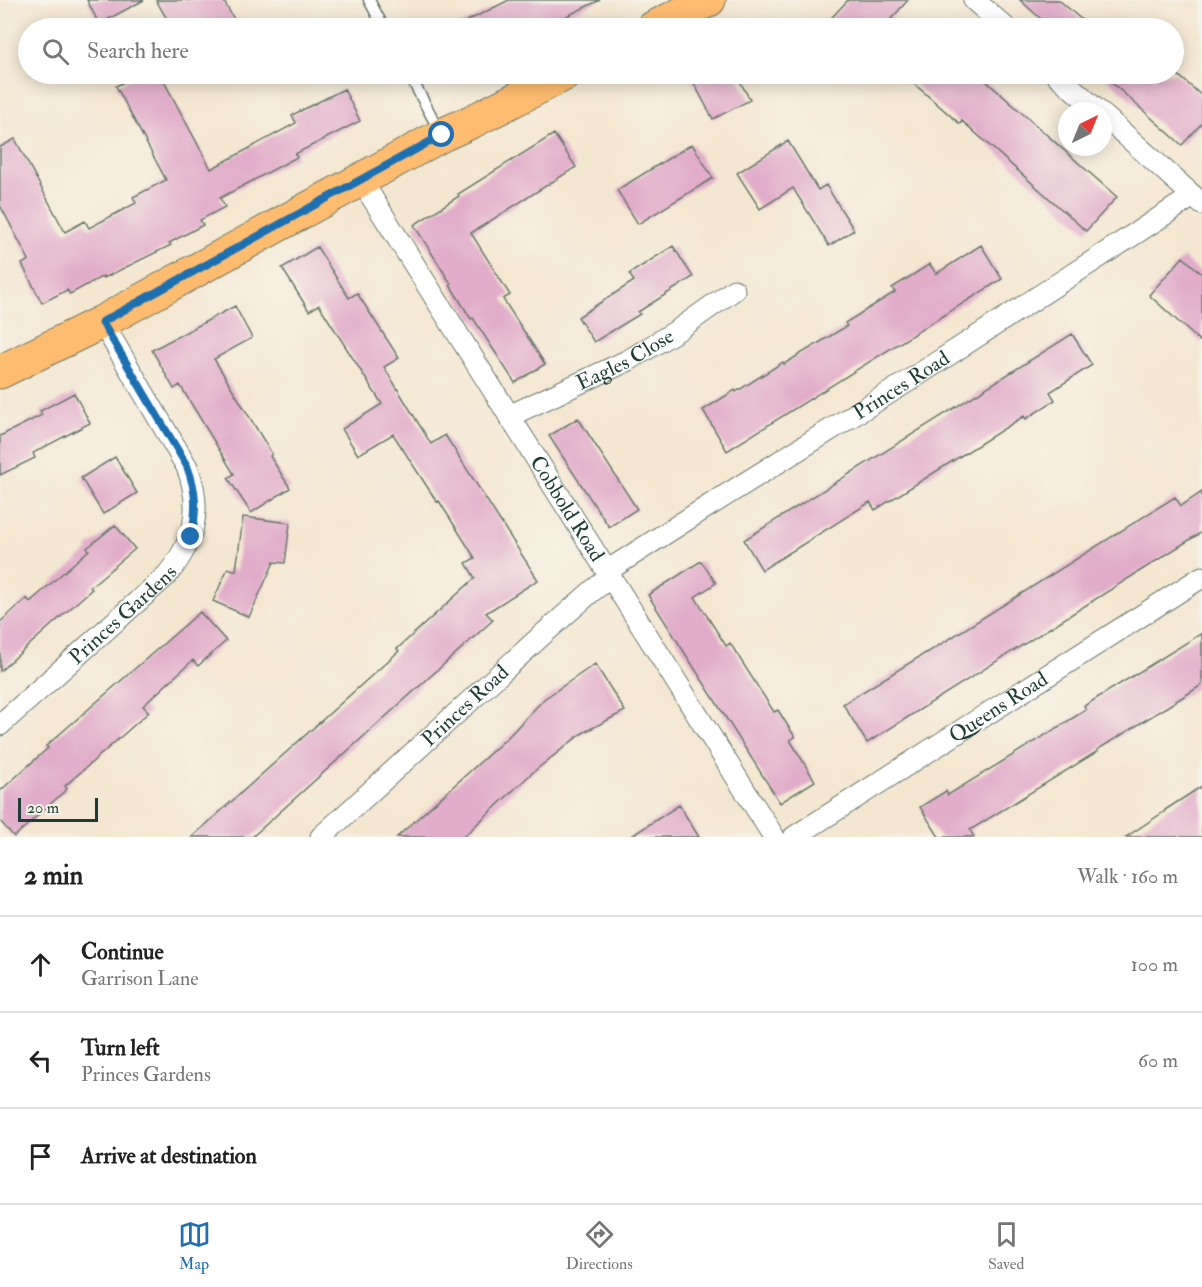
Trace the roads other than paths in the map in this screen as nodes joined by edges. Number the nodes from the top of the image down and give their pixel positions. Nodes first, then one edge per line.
1 (369, 0) edge
2 (709, 0) edge
3 (974, 0) edge
4 (379, 18) edge
5 (673, 18) edge
6 (995, 18) edge
7 (414, 84) edge
8 (545, 84) edge
9 (1067, 84) edge
10 (1088, 102) edge
11 (1112, 123) edge
12 (442, 135) junction
13 (361, 180) junction
14 (1198, 200) edge
15 (734, 290) dead end
16 (102, 322) junction
17 (0, 372) edge
18 (509, 416) junction
19 (609, 574) junction
20 (1202, 577) edge
21 (0, 725) edge
22 (321, 837) edge
23 (774, 837) edge
24 (794, 837) edge

1 - 4 lane
2 - 5 main road
3 - 6 street
7 - 12 lane
8 - 12 main road
9 - 10 street
11 - 14 street
12 - 13 main road
13 - 16 main road
13 - 18 street, Cobbold Road
14 - 19 street, Princes Road
15 - 18 street, Eagles Close
16 - 17 main road
16 - 21 street, Princes Gardens
18 - 19 street, Cobbold Road
19 - 22 street, Princes Road
19 - 23 street, Cobbold Road
20 - 24 street, Queens Road

